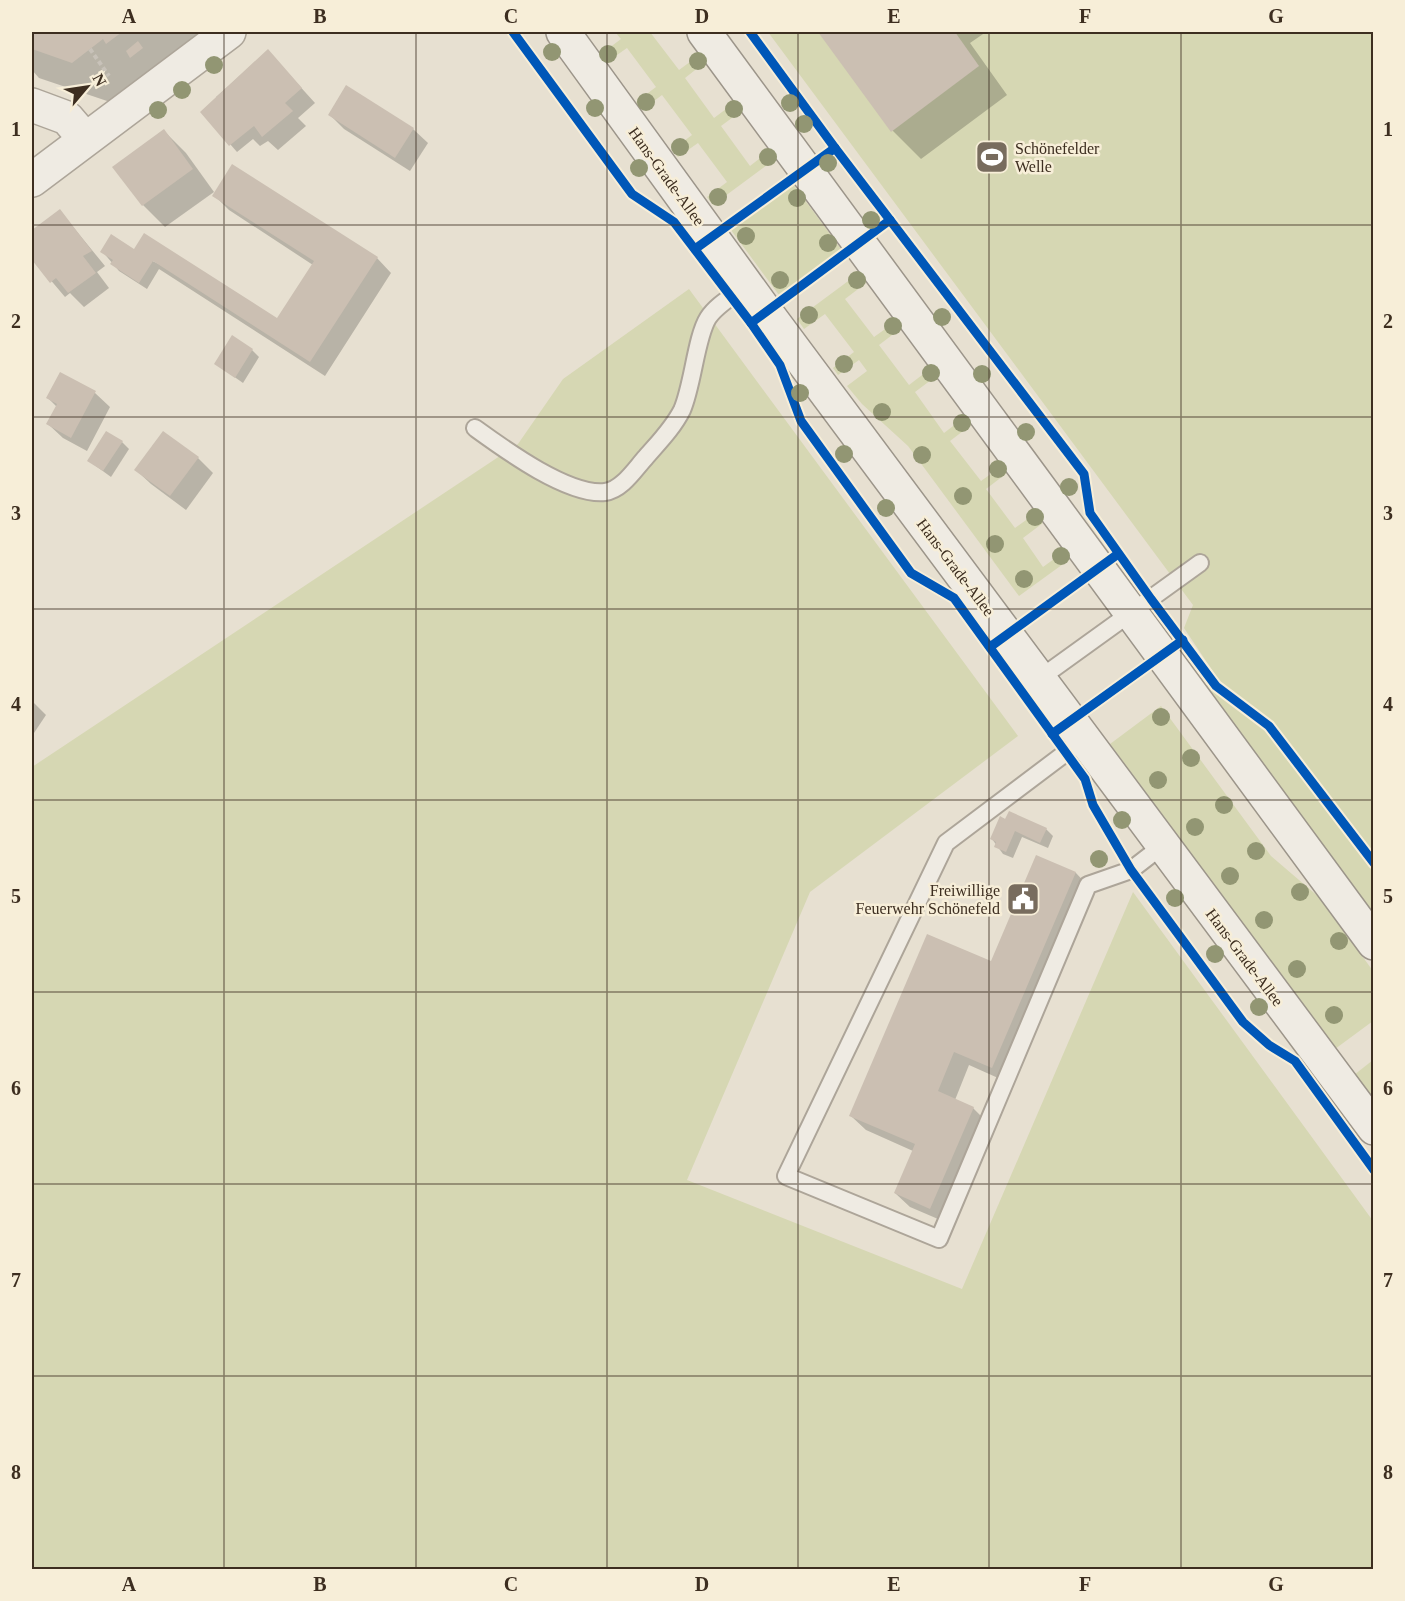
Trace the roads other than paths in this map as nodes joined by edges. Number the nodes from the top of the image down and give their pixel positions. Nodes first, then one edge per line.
1 (229, 32) edge
2 (562, 32) edge
3 (704, 32) edge
4 (32, 105) edge
5 (85, 139) junction
6 (32, 180) edge
7 (747, 285) junction
8 (475, 428) dead end
9 (1200, 563) dead end
10 (1130, 613) junction
11 (1040, 679) junction
12 (1084, 739) junction
13 (1162, 846) junction
14 (1374, 943) edge
15 (1374, 1128) edge

1 - 5 street
2 - 7 street, Hans-Grade-Allee
3 - 10 street
4 - 5 street
5 - 6 street
7 - 8 lane
7 - 11 street, Hans-Grade-Allee
9 - 10 lane
10 - 11 lane
10 - 14 street
11 - 12 street, Hans-Grade-Allee
12 - 13 street, Hans-Grade-Allee
12 - 13 lane
13 - 15 street, Hans-Grade-Allee

